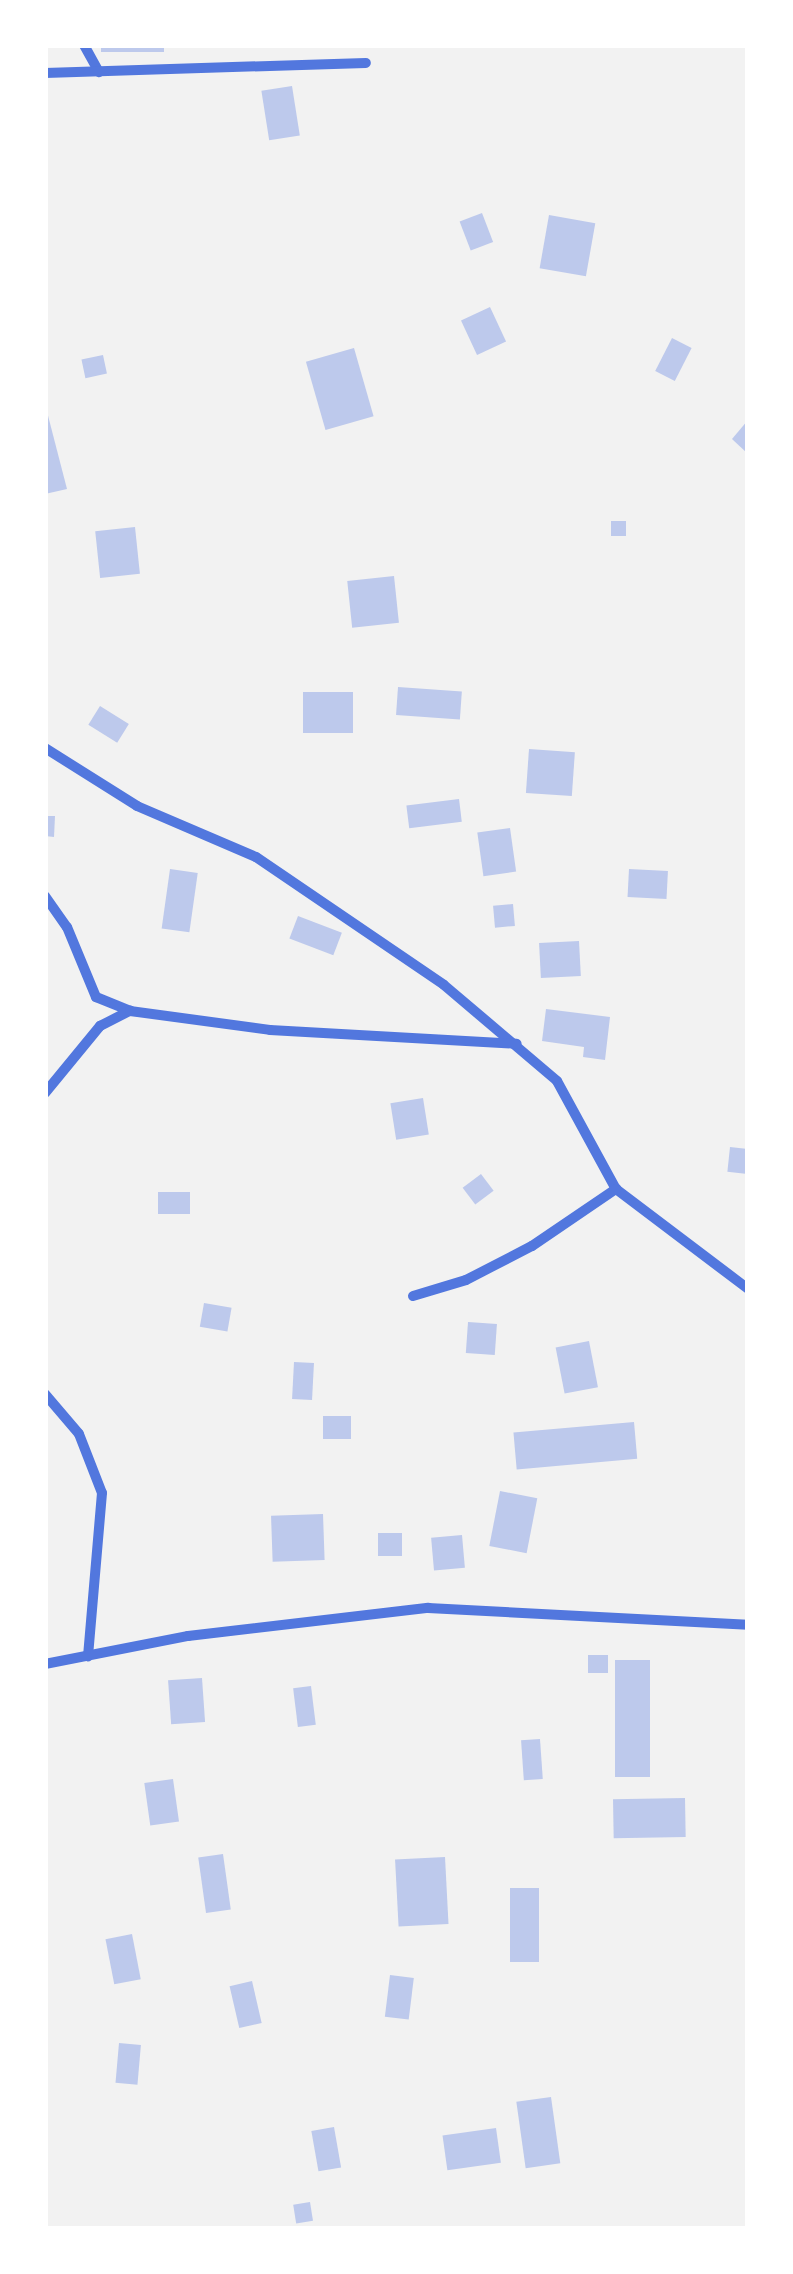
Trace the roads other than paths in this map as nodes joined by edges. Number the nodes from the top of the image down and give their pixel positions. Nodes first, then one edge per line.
1 (84, 45) edge
2 (366, 63) dead end
3 (99, 72) junction
4 (45, 73) edge
5 (45, 748) edge
6 (45, 896) edge
7 (130, 1011) junction
8 (518, 1044) junction
9 (45, 1093) edge
10 (616, 1189) junction
11 (748, 1289) edge
12 (413, 1296) dead end
13 (45, 1394) edge
14 (748, 1625) edge
15 (88, 1656) junction
16 (45, 1664) edge

1 - 3 street
2 - 3 street
3 - 4 street
5 - 8 street
6 - 7 street
7 - 8 street
7 - 9 street
8 - 10 street
10 - 11 street
10 - 12 street
13 - 15 street
14 - 15 street
15 - 16 street

